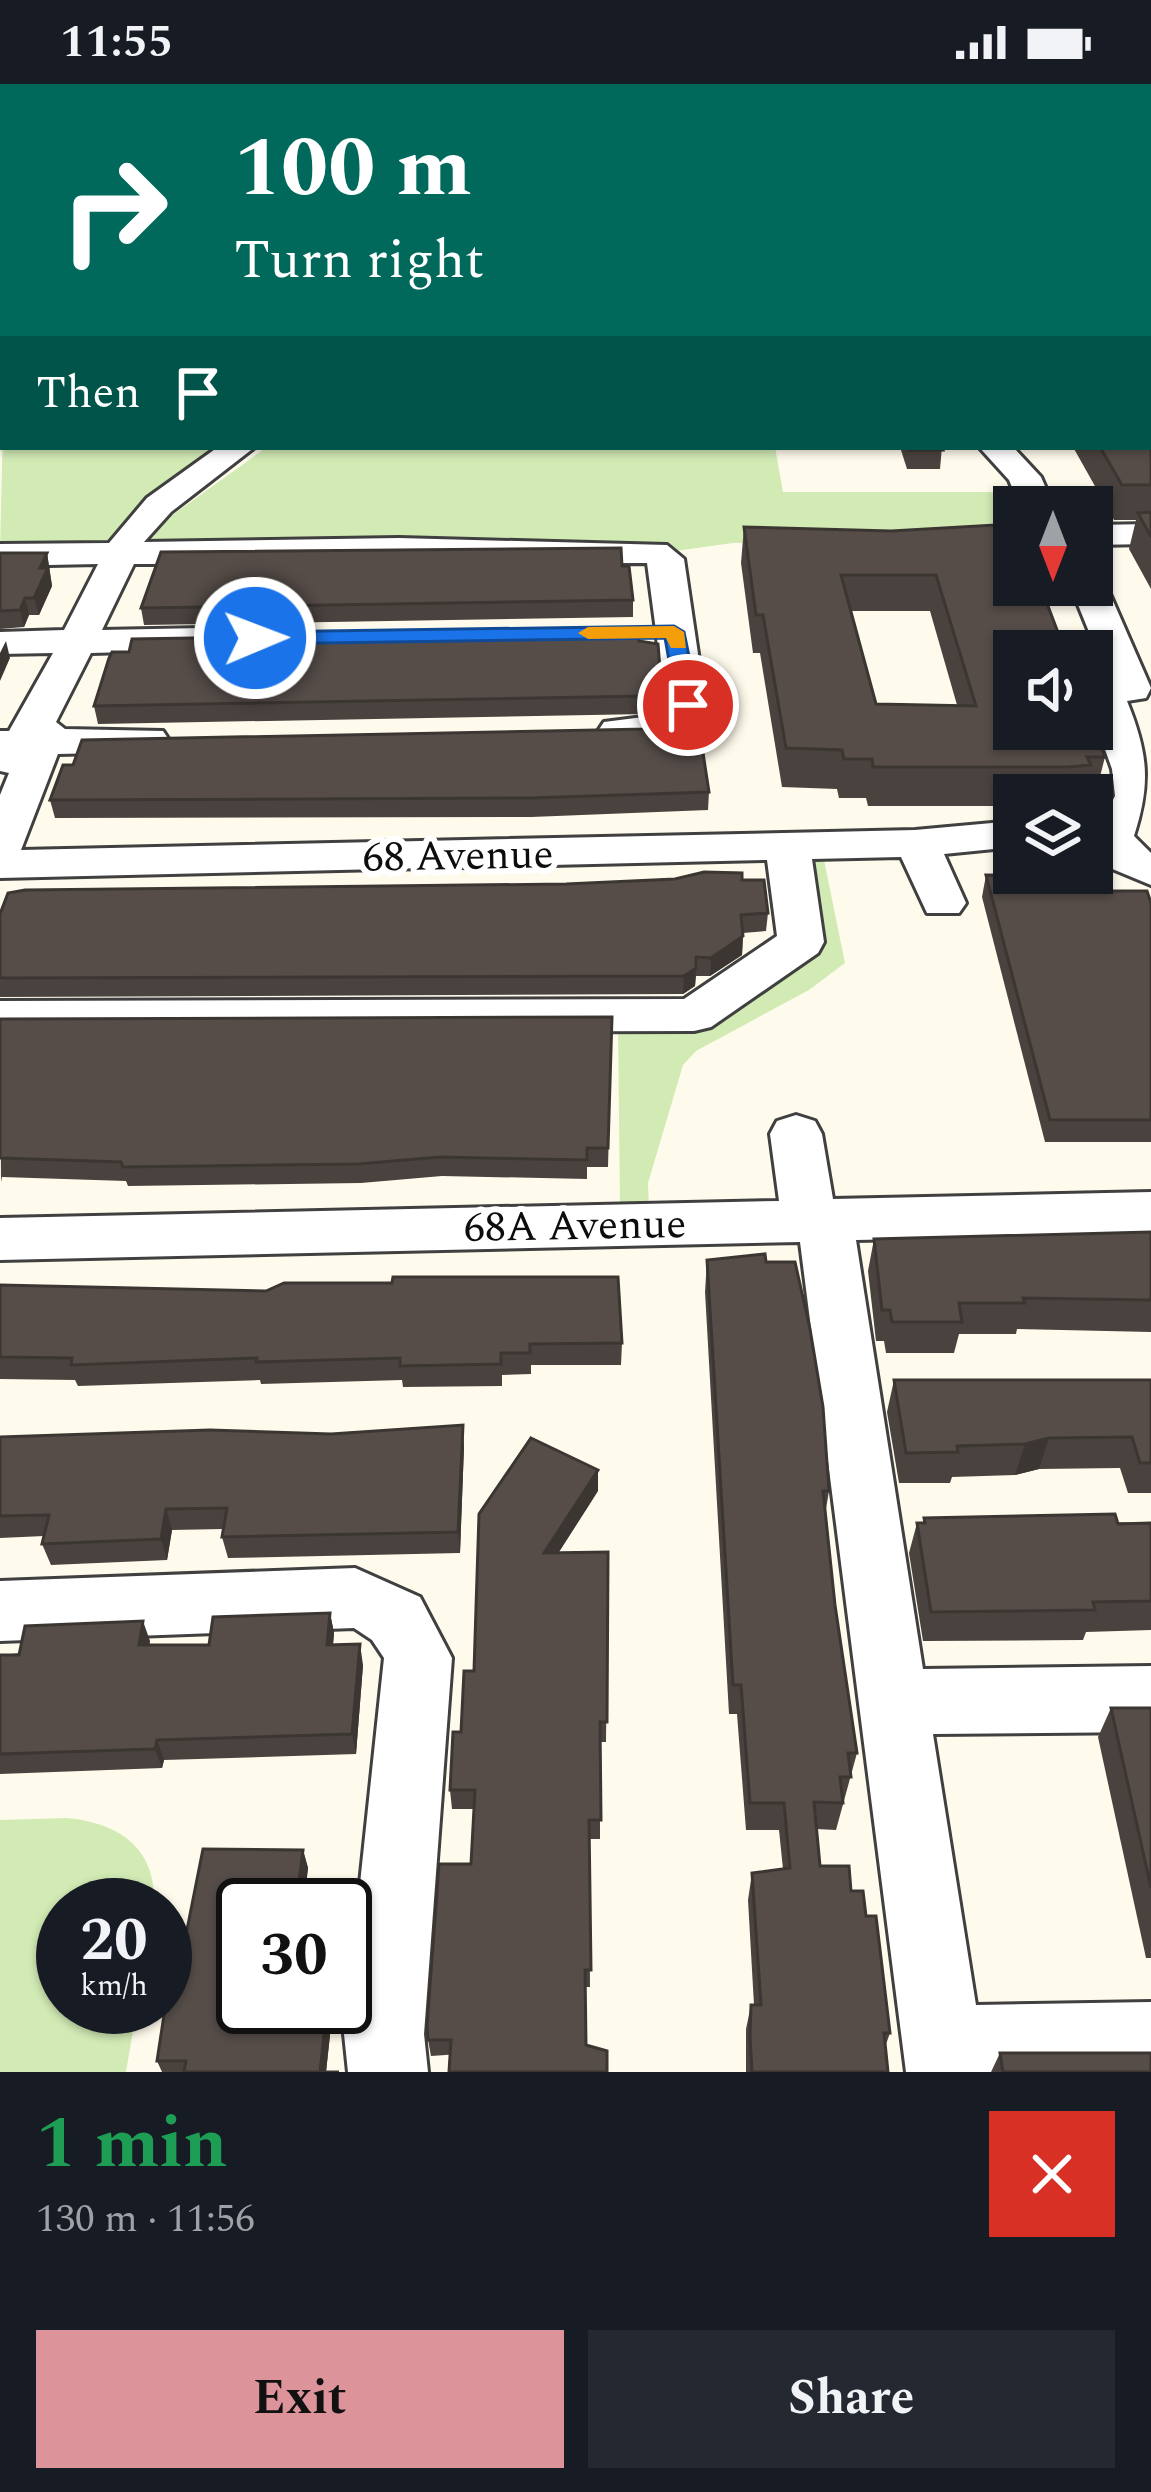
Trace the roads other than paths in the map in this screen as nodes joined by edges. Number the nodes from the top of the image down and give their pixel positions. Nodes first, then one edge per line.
1 (235, 450) edge
2 (997, 450) edge
3 (1029, 450) edge
4 (1028, 486) edge
5 (1056, 486) edge
6 (1151, 534) edge
7 (1113, 535) edge
8 (120, 553) junction
9 (0, 555) edge
10 (1097, 606) edge
11 (627, 632) edge
12 (674, 632) junction
13 (233, 639) edge
14 (76, 641) junction
15 (0, 643) edge
16 (1113, 716) edge
17 (583, 731) edge
18 (1151, 735) edge
19 (192, 739) edge
20 (22, 742) edge
21 (993, 836) edge
22 (915, 843) junction
23 (1128, 844) edge
24 (788, 847) junction
25 (0, 849) edge
26 (993, 849) edge
27 (0, 864) edge
28 (943, 903) dead end
29 (0, 1017) edge
30 (796, 1134) dead end
31 (1151, 1213) edge
32 (817, 1221) junction
33 (0, 1239) edge
34 (0, 1611) edge
35 (1151, 1699) edge
36 (890, 1702) junction
37 (1151, 2042) edge
38 (944, 2059) edge
39 (388, 2072) edge

1 - 8 street
2 - 4 street
3 - 5 street
6 - 7 street
8 - 9 street
8 - 12 street
8 - 14 street
10 - 18 street
11 - 12 street
12 - 17 street
13 - 14 street
14 - 15 street
14 - 20 street
16 - 23 street
19 - 20 street
20 - 25 street
21 - 22 street, 68 Avenue
22 - 24 street, 68 Avenue
22 - 26 street, 68 Avenue
22 - 28 street
24 - 27 street, 68 Avenue
24 - 29 street
30 - 32 street
31 - 32 street, 68A Avenue
32 - 33 street, 68A Avenue
32 - 36 street
34 - 39 street
35 - 36 street
36 - 38 street
37 - 38 street

